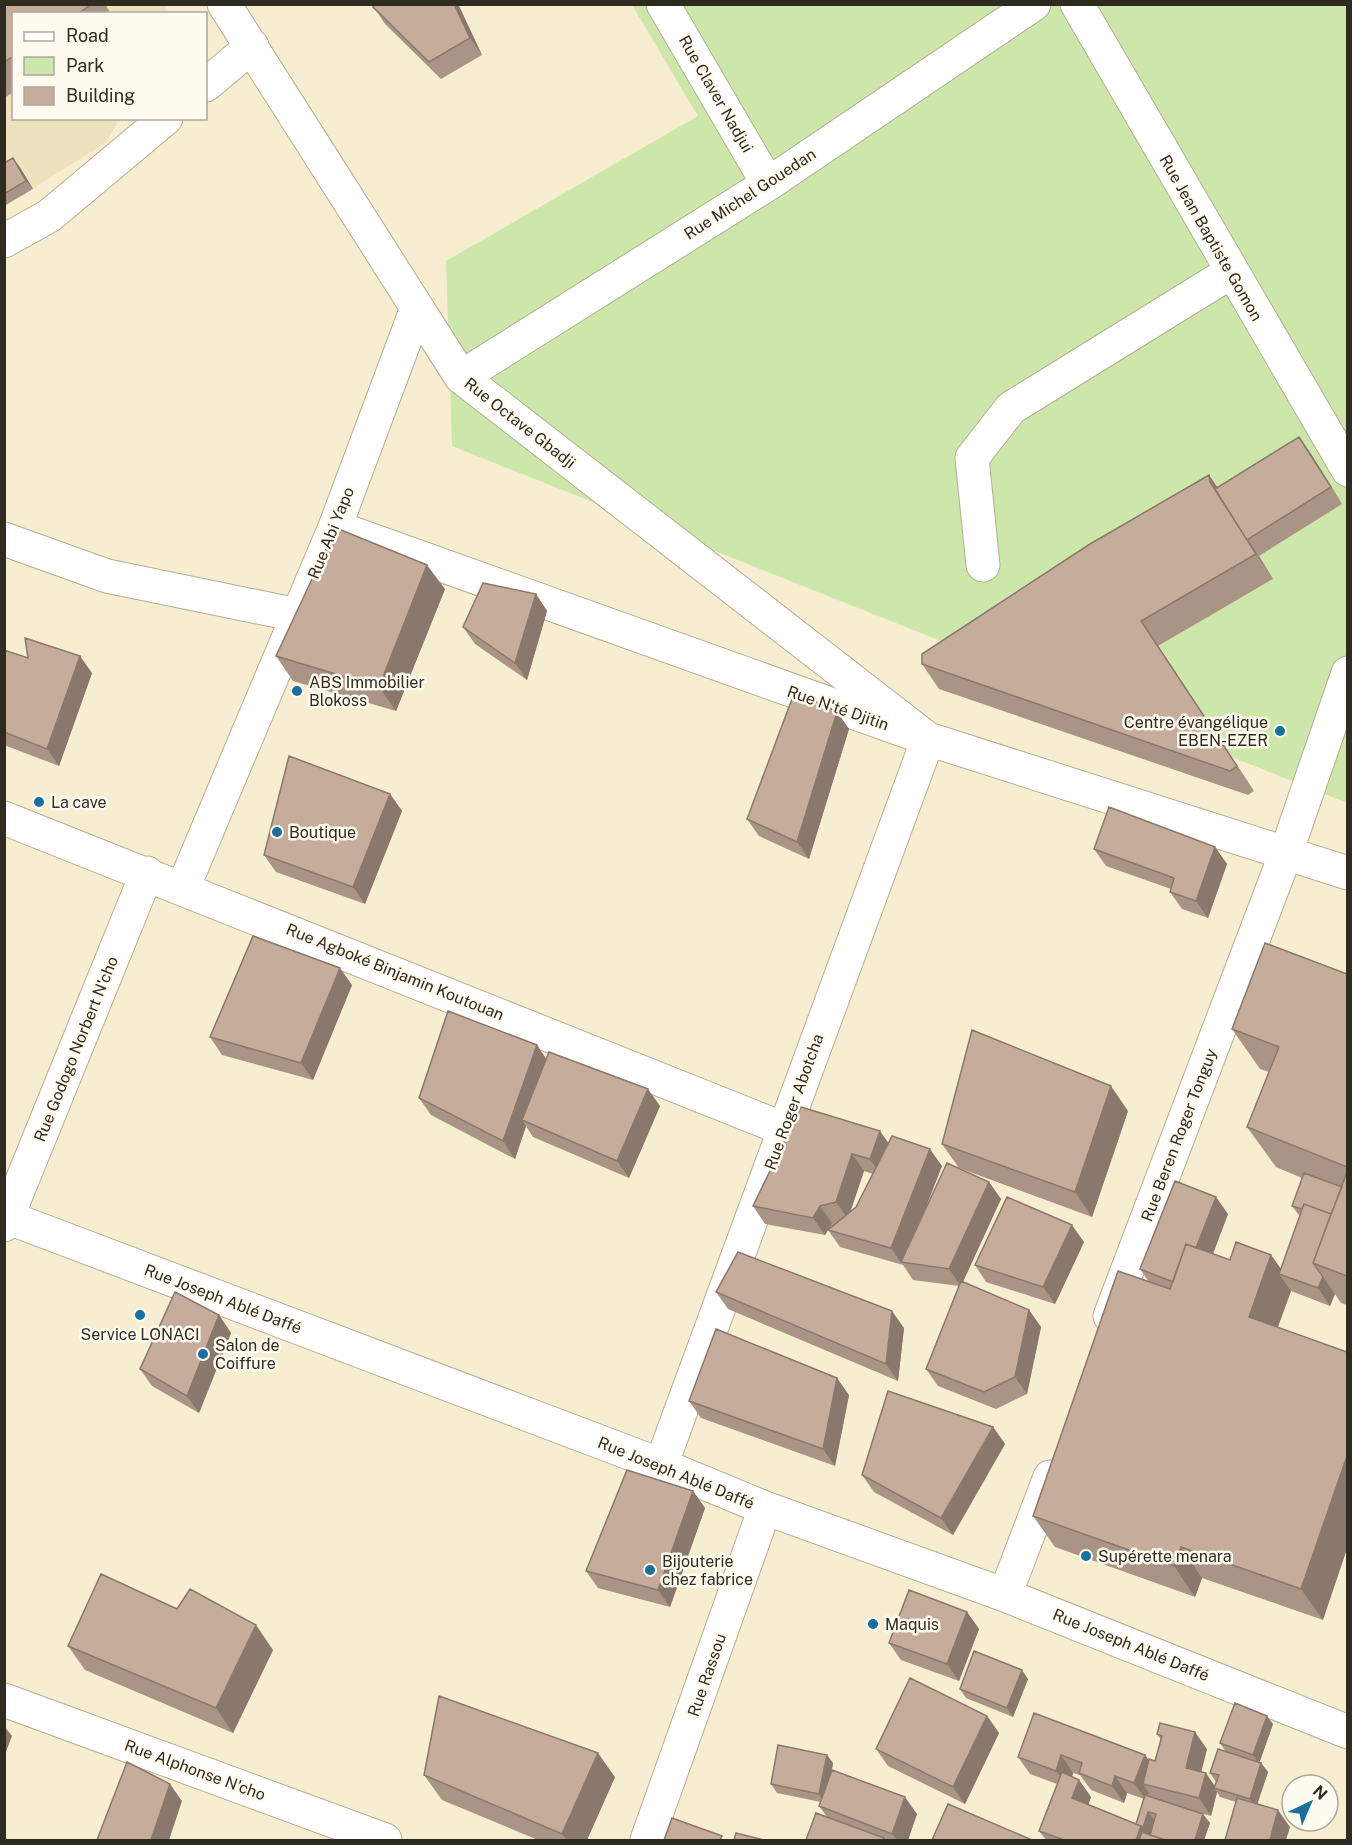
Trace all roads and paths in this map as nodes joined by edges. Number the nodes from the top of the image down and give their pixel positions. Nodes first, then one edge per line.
1 (224, 4) edge
2 (663, 4) edge
3 (1034, 4) edge
4 (1077, 4) edge
5 (252, 46) junction
6 (207, 84) edge
7 (164, 120) edge
8 (768, 184) junction
9 (4, 241) edge
10 (1230, 272) junction
11 (417, 308) junction
12 (461, 377) junction
13 (1347, 470) edge
14 (335, 526) junction
15 (4, 540) edge
16 (983, 565) dead end
17 (297, 615) junction
18 (1347, 673) edge
19 (928, 739) junction
20 (4, 818) edge
21 (1286, 853) junction
22 (147, 873) junction
23 (1347, 873) edge
24 (183, 888) junction
25 (784, 1129) junction
26 (6, 1219) edge
27 (1101, 1340) edge
28 (1059, 1451) edge
29 (661, 1465) junction
30 (765, 1508) junction
31 (1005, 1595) junction
32 (4, 1700) edge
33 (1347, 1732) edge
34 (385, 1840) edge
35 (647, 1840) edge

1 - 5 street, Rue Octave Gbadji
2 - 8 street, Rue Claver Nadjui
3 - 8 street, Rue Michel Gouedan
4 - 10 street, Rue Jean Baptiste Gomon
5 - 6 street
5 - 11 street, Rue Octave Gbadji
7 - 9 street
8 - 12 street, Rue Michel Gouedan
10 - 13 street, Rue Jean Baptiste Gomon
10 - 16 street
11 - 12 street, Rue Octave Gbadji
11 - 14 street, Rue Abi Yapo
12 - 19 street, Rue Octave Gbadji
14 - 17 street, Rue Abi Yapo
14 - 19 street, Rue N'té Djitin
15 - 17 street
17 - 24 street, Rue Abi Yapo
18 - 21 street, Rue Beren Roger Tonguy
19 - 21 street, Rue N'té Djitin
19 - 25 street, Rue Roger Abotcha
20 - 22 street, Rue Agboké Binjamin Koutouan
21 - 23 street, Rue N'té Djitin
21 - 27 street, Rue Beren Roger Tonguy
22 - 24 street, Rue Agboké Binjamin Koutouan
22 - 26 street, Rue Godogo Norbert N'cho
24 - 25 street, Rue Agboké Binjamin Koutouan
25 - 29 street, Rue Roger Abotcha
26 - 29 street, Rue Joseph Ablé Daffé
28 - 31 street
29 - 30 street, Rue Joseph Ablé Daffé
30 - 31 street, Rue Joseph Ablé Daffé
30 - 35 street, Rue Rassou
31 - 33 street, Rue Joseph Ablé Daffé
32 - 34 street, Rue Alphonse N'cho

